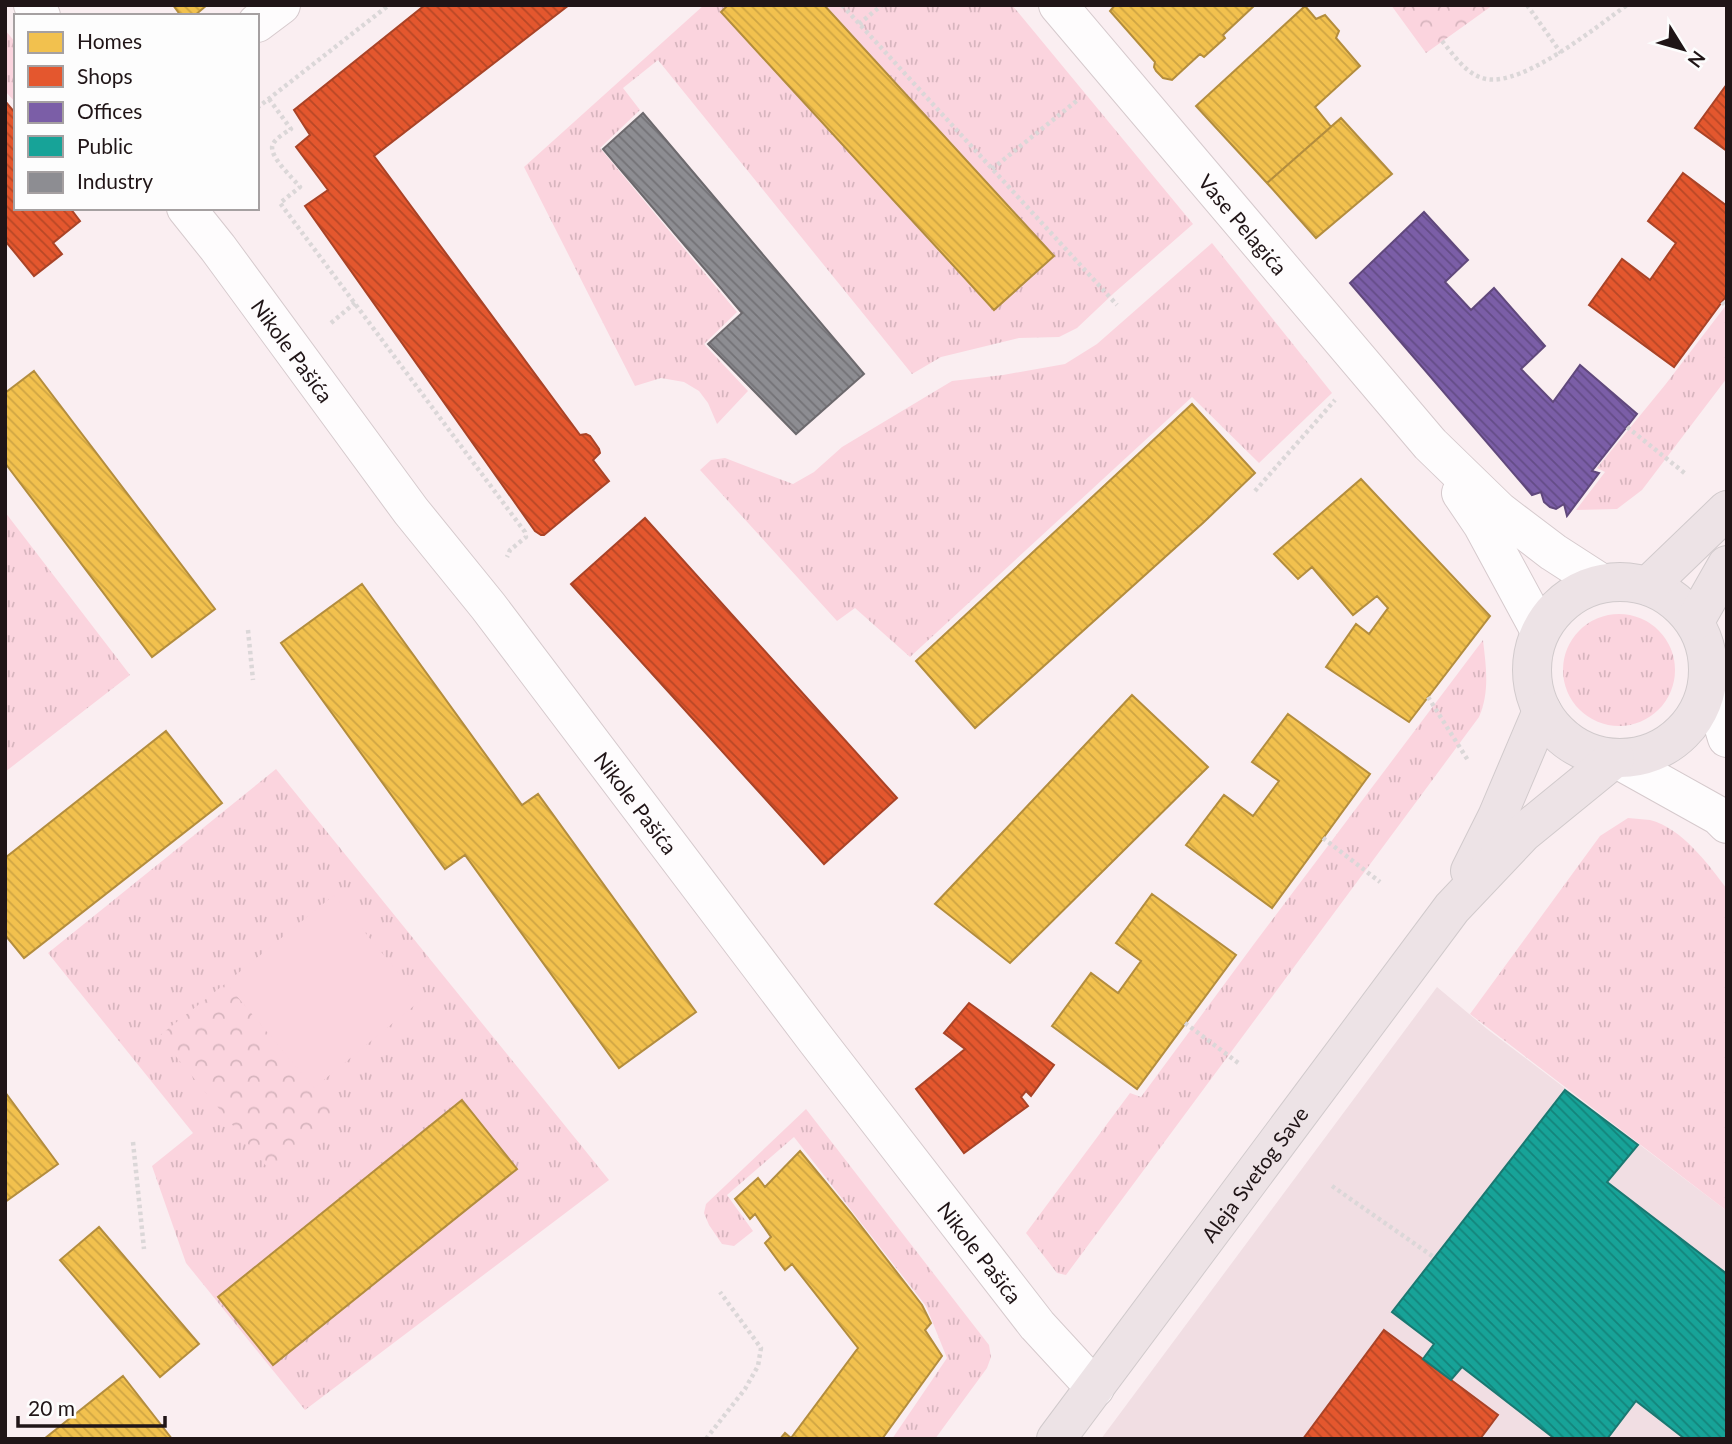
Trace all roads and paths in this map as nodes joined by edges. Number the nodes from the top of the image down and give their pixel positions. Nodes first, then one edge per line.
1 (281, 5) edge
2 (389, 5) edge
3 (842, 5) edge
4 (882, 5) edge
5 (1058, 5) edge
6 (1527, 5) edge
7 (1627, 5) edge
8 (259, 22) edge
9 (859, 24) junction
10 (1442, 41) dead end
11 (1561, 52) junction
12 (1081, 97) dead end
13 (269, 99) junction
14 (259, 106) edge
15 (992, 169) junction
16 (188, 210) edge
17 (1721, 302) dead end
18 (355, 303) junction
19 (1117, 305) dead end
20 (1727, 306) edge
21 (331, 323) dead end
22 (1343, 391) dead end
23 (1627, 427) dead end
24 (1430, 444) junction
25 (1687, 475) dead end
26 (1255, 491) dead end
27 (1727, 510) edge
28 (507, 557) dead end
29 (1727, 565) edge
30 (1601, 583) junction
31 (1648, 586) junction
32 (1695, 621) junction
33 (248, 630) dead end
34 (1540, 631) junction
35 (1709, 678) junction
36 (253, 680) dead end
37 (1428, 697) dead end
38 (1542, 711) junction
39 (1727, 738) edge
40 (1615, 758) junction
41 (1469, 762) dead end
42 (1727, 824) edge
43 (1323, 838) dead end
44 (1380, 882) dead end
45 (1452, 908) junction
46 (1185, 1023) dead end
47 (1241, 1065) dead end
48 (134, 1142) dead end
49 (1332, 1186) dead end
50 (144, 1249) dead end
51 (1435, 1258) dead end
52 (720, 1293) dead end
53 (1094, 1388) junction
54 (707, 1437) edge
55 (715, 1439) edge
56 (1056, 1439) edge

1 - 8 street
2 - 13 path
3 - 9 path
4 - 9 path
5 - 24 street, Vase Pelagića
6 - 11 path
7 - 11 path
9 - 15 path
10 - 11 path
12 - 15 path
13 - 14 path
13 - 18 path
15 - 19 path
16 - 53 street, Nikole Pašića
17 - 20 path
18 - 21 path
18 - 28 path
22 - 26 path
23 - 25 path
24 - 30 street, Vase Pelagića
24 - 34 street, Vase Pelagića
27 - 31 main road
29 - 32 main road
30 - 31 main road
30 - 34 main road
31 - 32 main road
32 - 35 main road
33 - 36 path
34 - 38 main road
35 - 39 street
35 - 40 main road
37 - 41 path
38 - 40 main road
38 - 45 main road, Aleja Svetog Save
40 - 42 street
40 - 45 main road, Aleja Svetog Save
43 - 44 path
45 - 53 main road, Aleja Svetog Save
46 - 47 path
48 - 50 path
49 - 51 path
52 - 54 path
53 - 56 main road, Aleja Svetog Save
54 - 55 path

